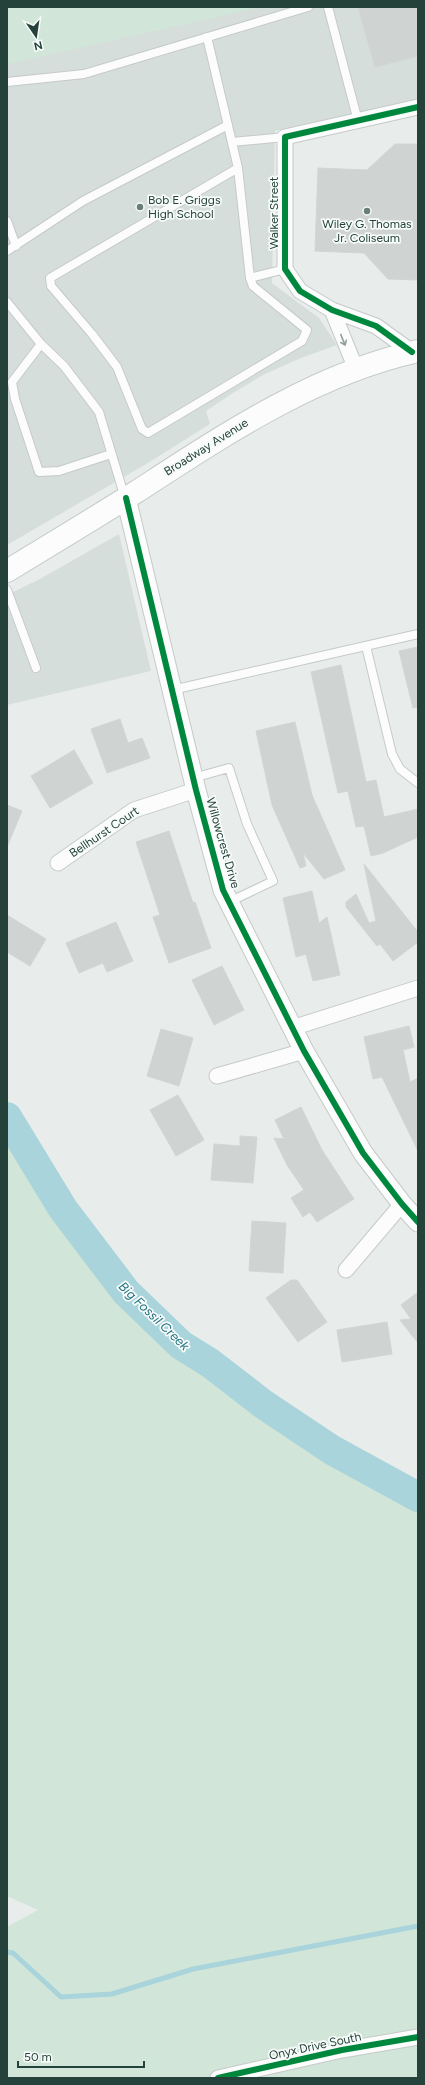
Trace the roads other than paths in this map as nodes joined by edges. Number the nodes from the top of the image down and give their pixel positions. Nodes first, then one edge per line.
1 (308, 7) edge
2 (328, 7) edge
3 (207, 37) junction
4 (7, 82) edge
5 (418, 107) edge
6 (358, 121) junction
7 (228, 125) junction
8 (285, 137) junction
9 (232, 142) junction
10 (238, 168) junction
11 (7, 220) edge
12 (16, 246) junction
13 (7, 251) edge
14 (285, 269) junction
15 (250, 278) junction
16 (7, 302) edge
17 (332, 310) junction
18 (41, 344) junction
19 (415, 352) edge
20 (356, 370) junction
21 (111, 454) junction
22 (126, 498) junction
23 (7, 571) edge
24 (7, 590) edge
25 (418, 634) edge
26 (366, 646) junction
27 (36, 668) dead end
28 (172, 690) junction
29 (418, 783) edge
30 (195, 784) junction
31 (58, 863) dead end
32 (229, 902) junction
33 (418, 988) edge
34 (292, 1028) junction
35 (304, 1051) junction
36 (217, 1076) dead end
37 (402, 1204) junction
38 (418, 1222) edge
39 (346, 1270) dead end
40 (418, 2037) edge
41 (218, 2078) edge

1 - 3 lane
2 - 6 lane
3 - 4 lane
3 - 7 lane
5 - 6 street
6 - 8 street
7 - 9 lane
7 - 12 lane
8 - 9 lane
8 - 14 street, Walker Street
9 - 10 lane
10 - 15 lane
10 - 15 lane
11 - 12 lane
12 - 13 lane
14 - 15 lane
14 - 17 street
16 - 18 lane
17 - 19 street
17 -> 20 street
18 - 21 lane
18 - 21 lane
19 - 20 main road, Broadway Avenue
20 - 22 main road, Broadway Avenue
21 - 22 lane
22 - 23 main road, Broadway Avenue
22 - 28 street, Willowcrest Drive
24 - 27 lane
25 - 26 lane
26 - 28 lane
26 - 29 lane
28 - 30 street, Willowcrest Drive
30 - 31 street, Bellhurst Court
30 - 32 street, Willowcrest Drive
30 - 32 lane
32 - 34 street, Willowcrest Drive
33 - 34 street
34 - 35 street, Willowcrest Drive
35 - 36 street
35 - 37 street, Willowcrest Drive
37 - 38 street, Willowcrest Drive
37 - 39 street
40 - 41 street, Onyx Drive South

